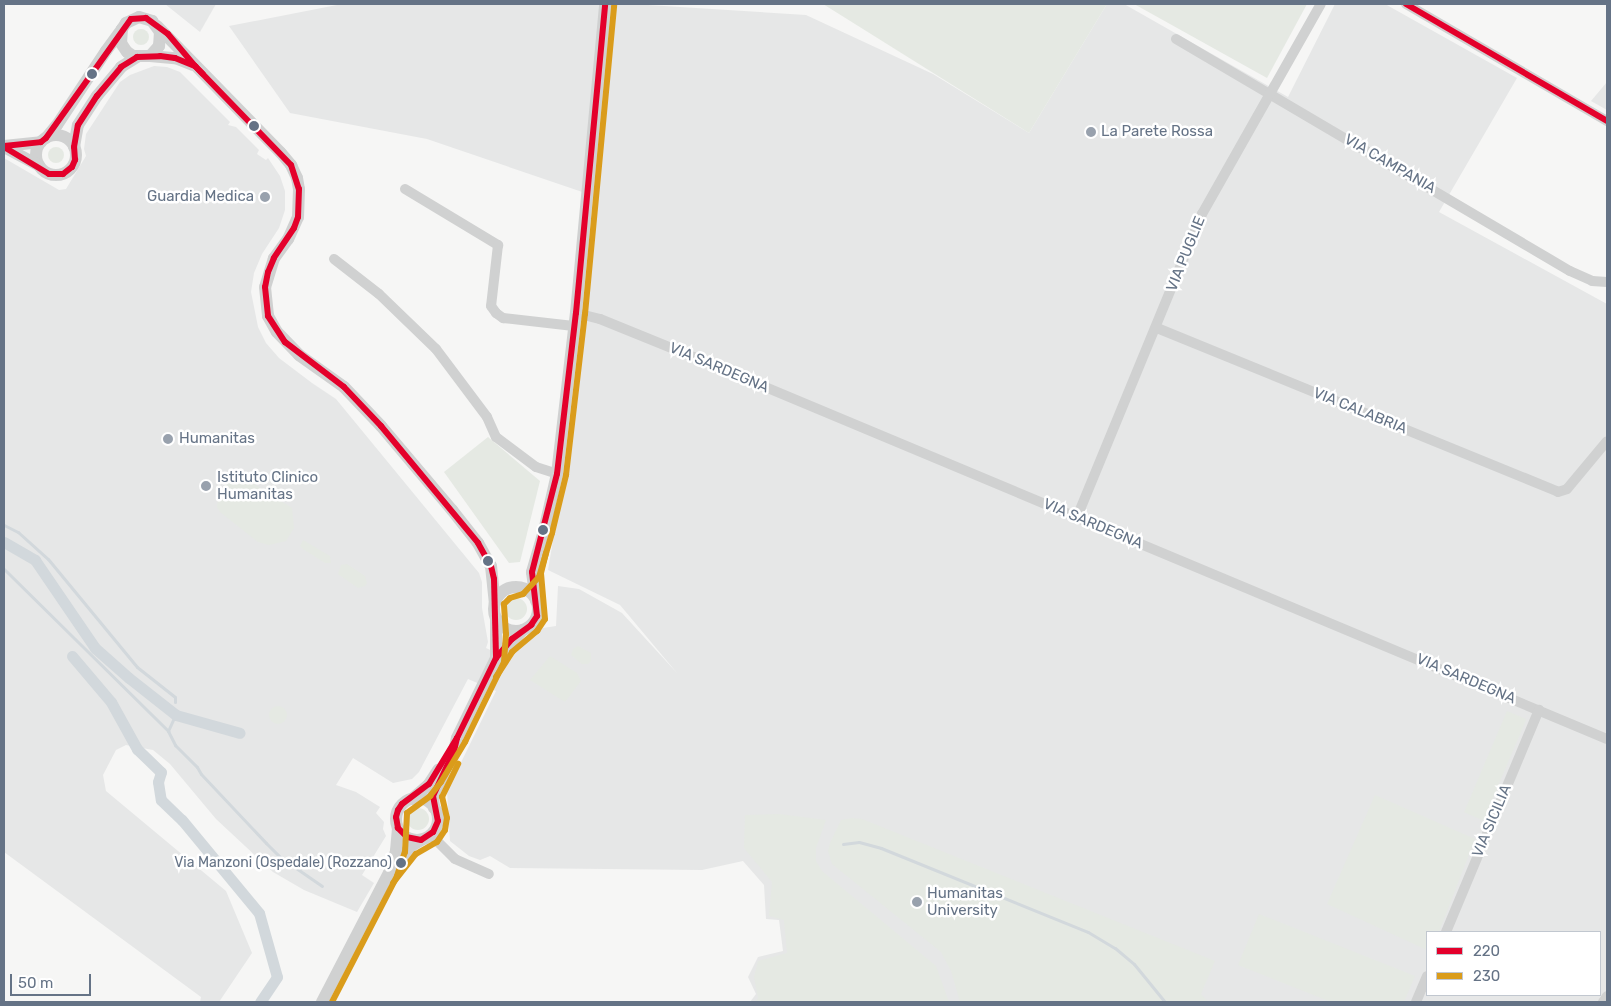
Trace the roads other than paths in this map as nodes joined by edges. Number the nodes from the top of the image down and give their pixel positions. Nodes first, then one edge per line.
1 (605, 4) edge
2 (1321, 4) edge
3 (1406, 4) edge
4 (158, 26) junction
5 (122, 29) junction
6 (1176, 39) dead end
7 (143, 57) junction
8 (194, 66) junction
9 (1270, 94) junction
10 (1607, 121) edge
11 (43, 140) junction
12 (4, 146) edge
13 (74, 147) junction
14 (39, 166) junction
15 (406, 189) dead end
16 (334, 259) dead end
17 (1607, 282) edge
18 (575, 320) junction
19 (1157, 328) junction
20 (1607, 441) edge
21 (1600, 450) junction
22 (1607, 458) edge
23 (556, 474) junction
24 (1077, 517) junction
25 (491, 566) junction
26 (532, 572) junction
27 (514, 588) junction
28 (536, 601) junction
29 (495, 603) junction
30 (496, 618) junction
31 (523, 630) junction
32 (496, 658) junction
33 (1539, 710) junction
34 (457, 738) junction
35 (1607, 739) edge
36 (412, 799) junction
37 (434, 808) junction
38 (398, 828) junction
39 (426, 837) junction
40 (389, 873) junction
41 (490, 874) dead end
42 (1446, 931) edge
43 (1426, 978) edge
44 (1607, 996) edge
45 (322, 1002) edge
46 (1416, 1002) edge
47 (1603, 1002) edge

1 - 18 street
2 - 9 street, VIA PUGLIE
3 - 10 street
4 - 5 street
4 - 7 street
4 - 8 street
5 - 7 street
5 - 11 street
6 - 9 street, VIA CAMPANIA
7 - 8 street
7 - 13 street
8 - 25 street
9 - 17 street, VIA CAMPANIA
9 - 19 street, VIA PUGLIE
11 - 12 street
11 - 13 street
11 - 14 street
12 - 14 street
13 - 14 street
15 - 18 street, VIA SARDEGNA
16 - 23 street
18 - 23 street
18 - 24 street, VIA SARDEGNA
19 - 21 street, VIA CALABRIA
19 - 24 street, VIA PUGLIE
20 - 21 street
21 - 22 street
23 - 26 street
24 - 33 street, VIA SARDEGNA
25 - 27 street
25 - 29 street
26 - 27 street
26 - 28 street
27 - 28 street
27 - 29 street
28 - 31 street
29 - 30 street
30 - 31 street
30 - 32 street
31 - 32 street
32 - 34 street
33 - 35 street, VIA SARDEGNA
33 - 42 street, VIA SICILIA
34 - 36 street
34 - 37 street
36 - 37 street
36 - 38 street
37 - 39 street
38 - 39 street
38 - 40 street
39 - 40 street
39 - 41 street
40 - 45 street
43 - 46 street
44 - 47 street

